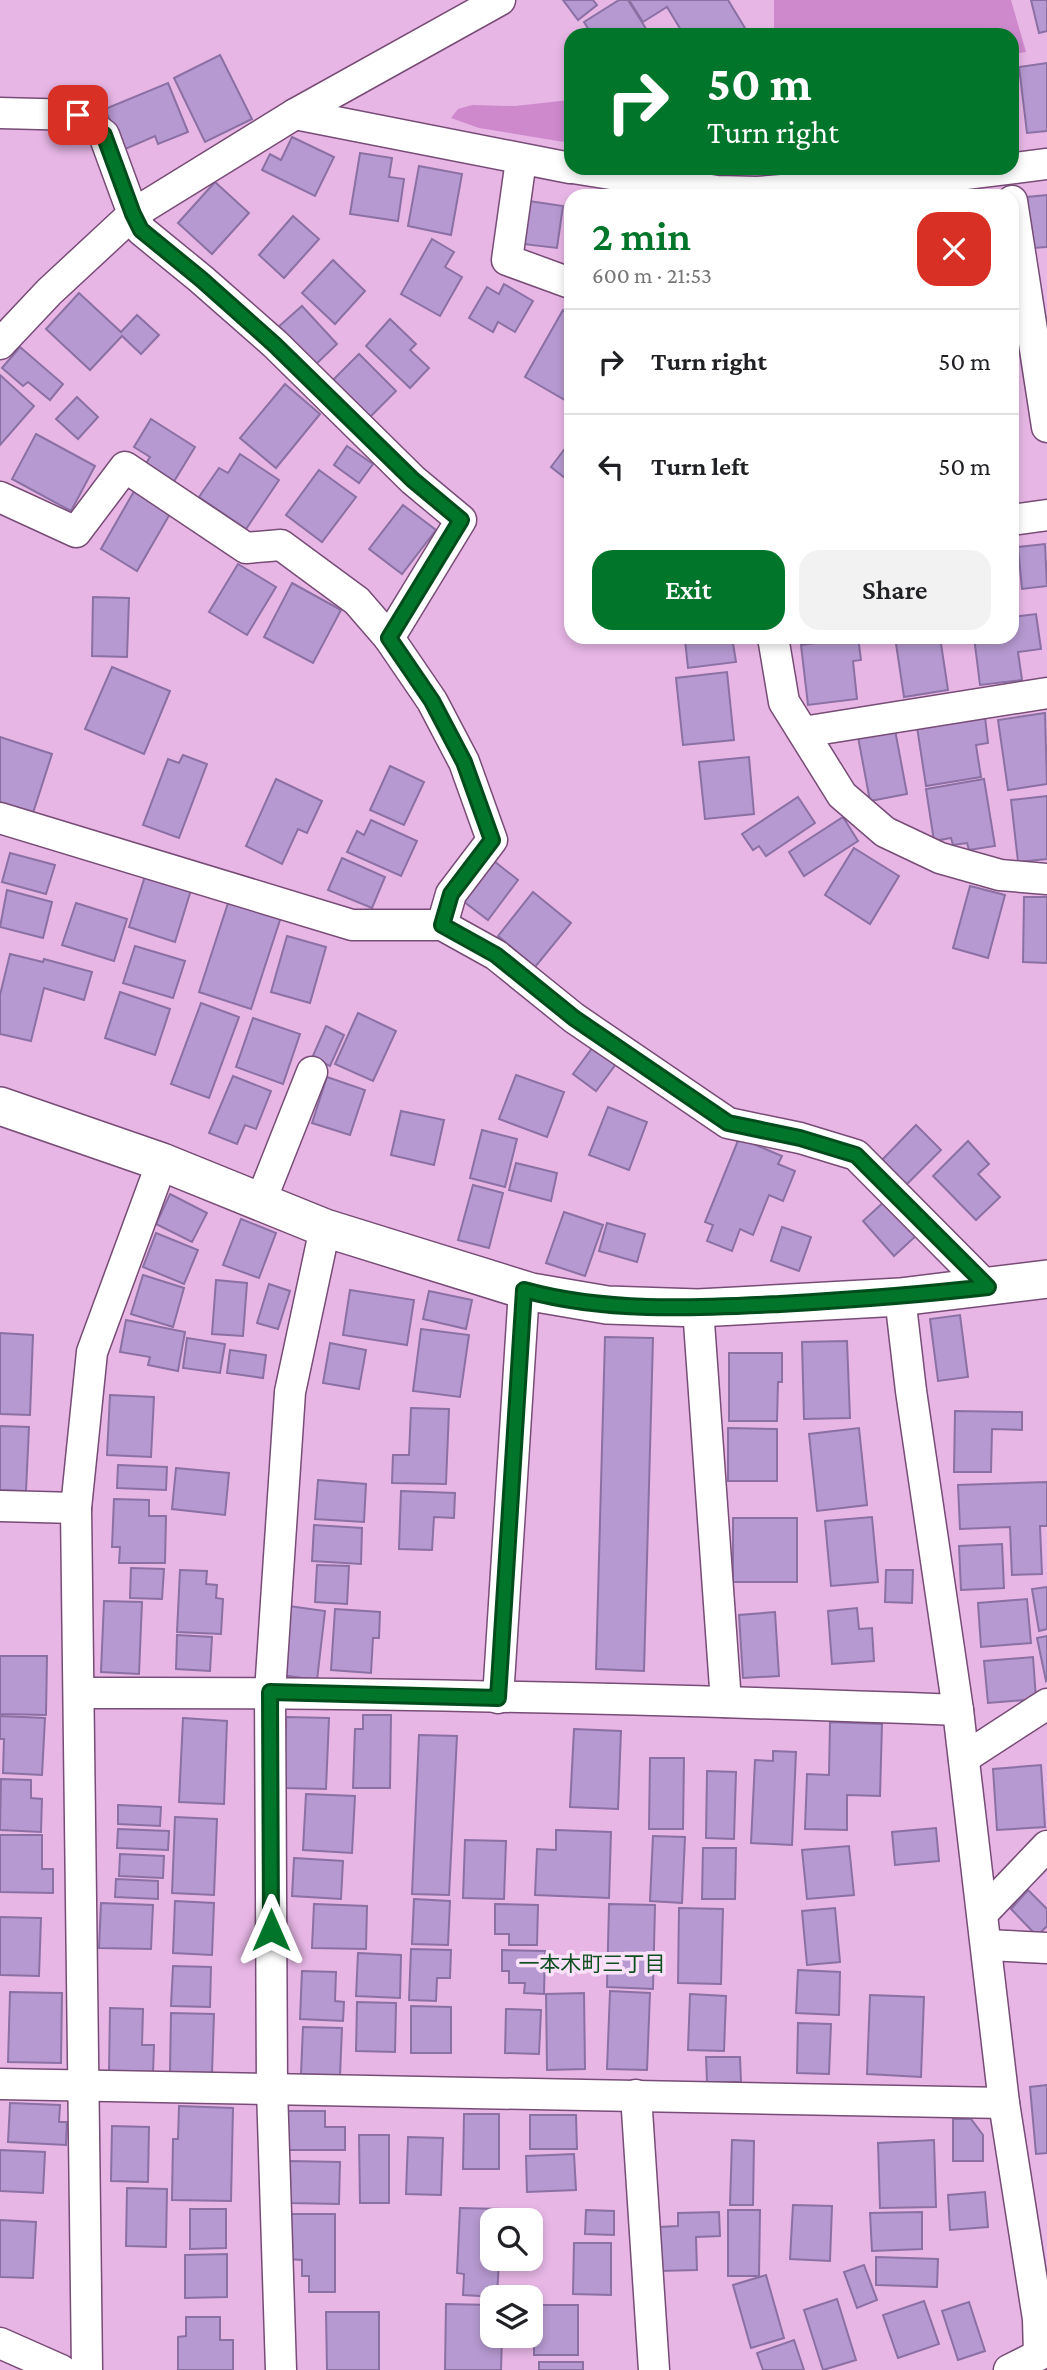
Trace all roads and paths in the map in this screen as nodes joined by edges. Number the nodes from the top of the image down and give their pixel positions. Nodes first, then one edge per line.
1 (499, 0) edge
2 (0, 113) edge
3 (295, 114) junction
4 (521, 160) junction
5 (1047, 164) edge
6 (564, 167) edge
7 (611, 175) edge
8 (1009, 183) edge
9 (689, 189) edge
10 (841, 189) edge
11 (133, 214) junction
12 (1019, 255) edge
13 (564, 281) edge
14 (0, 344) edge
15 (1031, 347) edge
16 (1047, 427) edge
17 (0, 497) edge
18 (1047, 515) edge
19 (1019, 519) edge
20 (389, 638) junction
21 (774, 644) edge
22 (1047, 693) edge
23 (803, 732) junction
24 (0, 818) edge
25 (1047, 879) edge
26 (442, 925) junction
27 (312, 1072) dead end
28 (0, 1106) edge
29 (162, 1163) junction
30 (260, 1203) junction
31 (325, 1228) junction
32 (1047, 1279) edge
33 (988, 1287) junction
34 (524, 1290) junction
35 (900, 1297) junction
36 (698, 1308) junction
37 (0, 1506) edge
38 (76, 1508) junction
39 (270, 1692) junction
40 (79, 1693) junction
41 (498, 1698) junction
42 (726, 1702) junction
43 (1047, 1704) edge
44 (958, 1710) junction
45 (964, 1758) junction
46 (1047, 1846) edge
47 (983, 1913) junction
48 (987, 1945) junction
49 (1047, 1948) edge
50 (0, 2084) edge
51 (83, 2086) junction
52 (272, 2089) junction
53 (636, 2095) junction
54 (1004, 2103) junction
55 (0, 2343) edge
56 (61, 2370) edge
57 (88, 2370) edge
58 (281, 2370) edge
59 (654, 2370) edge
60 (1009, 2370) edge

1 - 3 street
2 - 11 street
3 - 4 street
3 - 11 street
4 - 6 street
4 - 13 street
5 - 8 street
7 - 9 street
8 - 10 street
11 - 14 street
11 - 20 street
12 - 15 street
15 - 16 street
17 - 20 street
18 - 19 street
20 - 26 street
21 - 23 street
22 - 23 street
23 - 25 street
24 - 26 street
26 - 33 street
27 - 30 street
28 - 29 street
29 - 30 street
29 - 38 street
30 - 31 street
31 - 34 street
31 - 39 street
32 - 33 street
33 - 35 street
34 - 36 street
34 - 41 street
35 - 36 street
35 - 44 street
36 - 42 street
37 - 38 street
38 - 40 street
39 - 40 street
39 - 41 street
39 - 52 street
40 - 51 street
41 - 42 street
42 - 44 street
43 - 45 street
44 - 45 street
45 - 47 street
46 - 47 street
47 - 48 street
48 - 49 street
48 - 54 street
50 - 51 street
51 - 52 street
51 - 57 street
52 - 53 street
52 - 58 street
53 - 54 street
53 - 59 street
54 - 60 street
55 - 56 street

